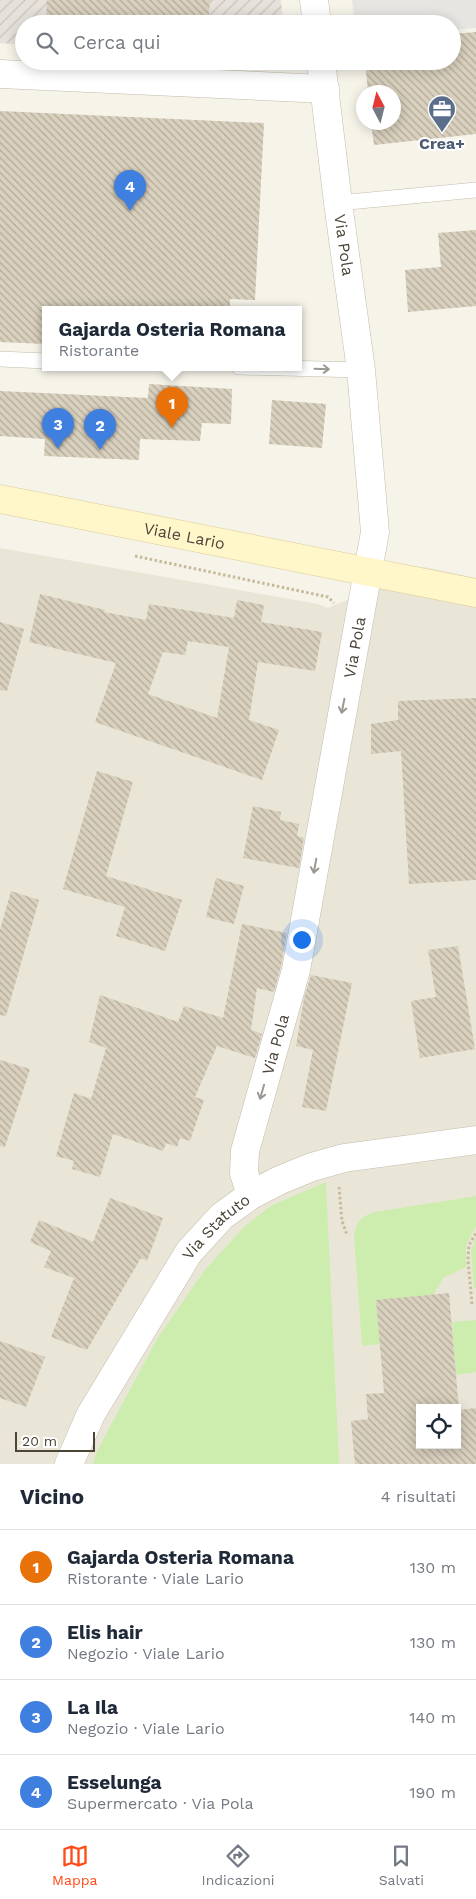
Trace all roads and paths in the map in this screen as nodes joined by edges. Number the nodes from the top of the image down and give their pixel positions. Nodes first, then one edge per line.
1 (314, 0) edge
2 (316, 15) edge
3 (322, 70) edge
4 (0, 74) edge
5 (324, 89) junction
6 (476, 190) edge
7 (338, 203) junction
8 (0, 359) edge
9 (42, 361) edge
10 (302, 369) edge
11 (361, 370) junction
12 (0, 499) edge
13 (129, 555) dead end
14 (369, 572) junction
15 (476, 593) edge
16 (358, 628) junction
17 (476, 1140) edge
18 (339, 1180) dead end
19 (251, 1195) junction
20 (476, 1233) edge
21 (347, 1235) dead end
22 (472, 1304) dead end
23 (69, 1464) edge

1 - 2 street
3 - 5 street, Via Pola
4 - 5 street
5 - 7 street, Via Pola
6 - 7 lane
7 - 11 street, Via Pola
8 - 9 lane
10 -> 11 lane
11 - 14 street, Via Pola
12 - 14 main road, Viale Lario
13 - 16 path
14 - 15 main road, Viale Lario
14 - 16 street, Via Pola
16 -> 19 street, Via Pola
17 - 19 street, Via Statuto
18 - 21 path
19 - 23 street, Via Statuto
20 - 22 path

